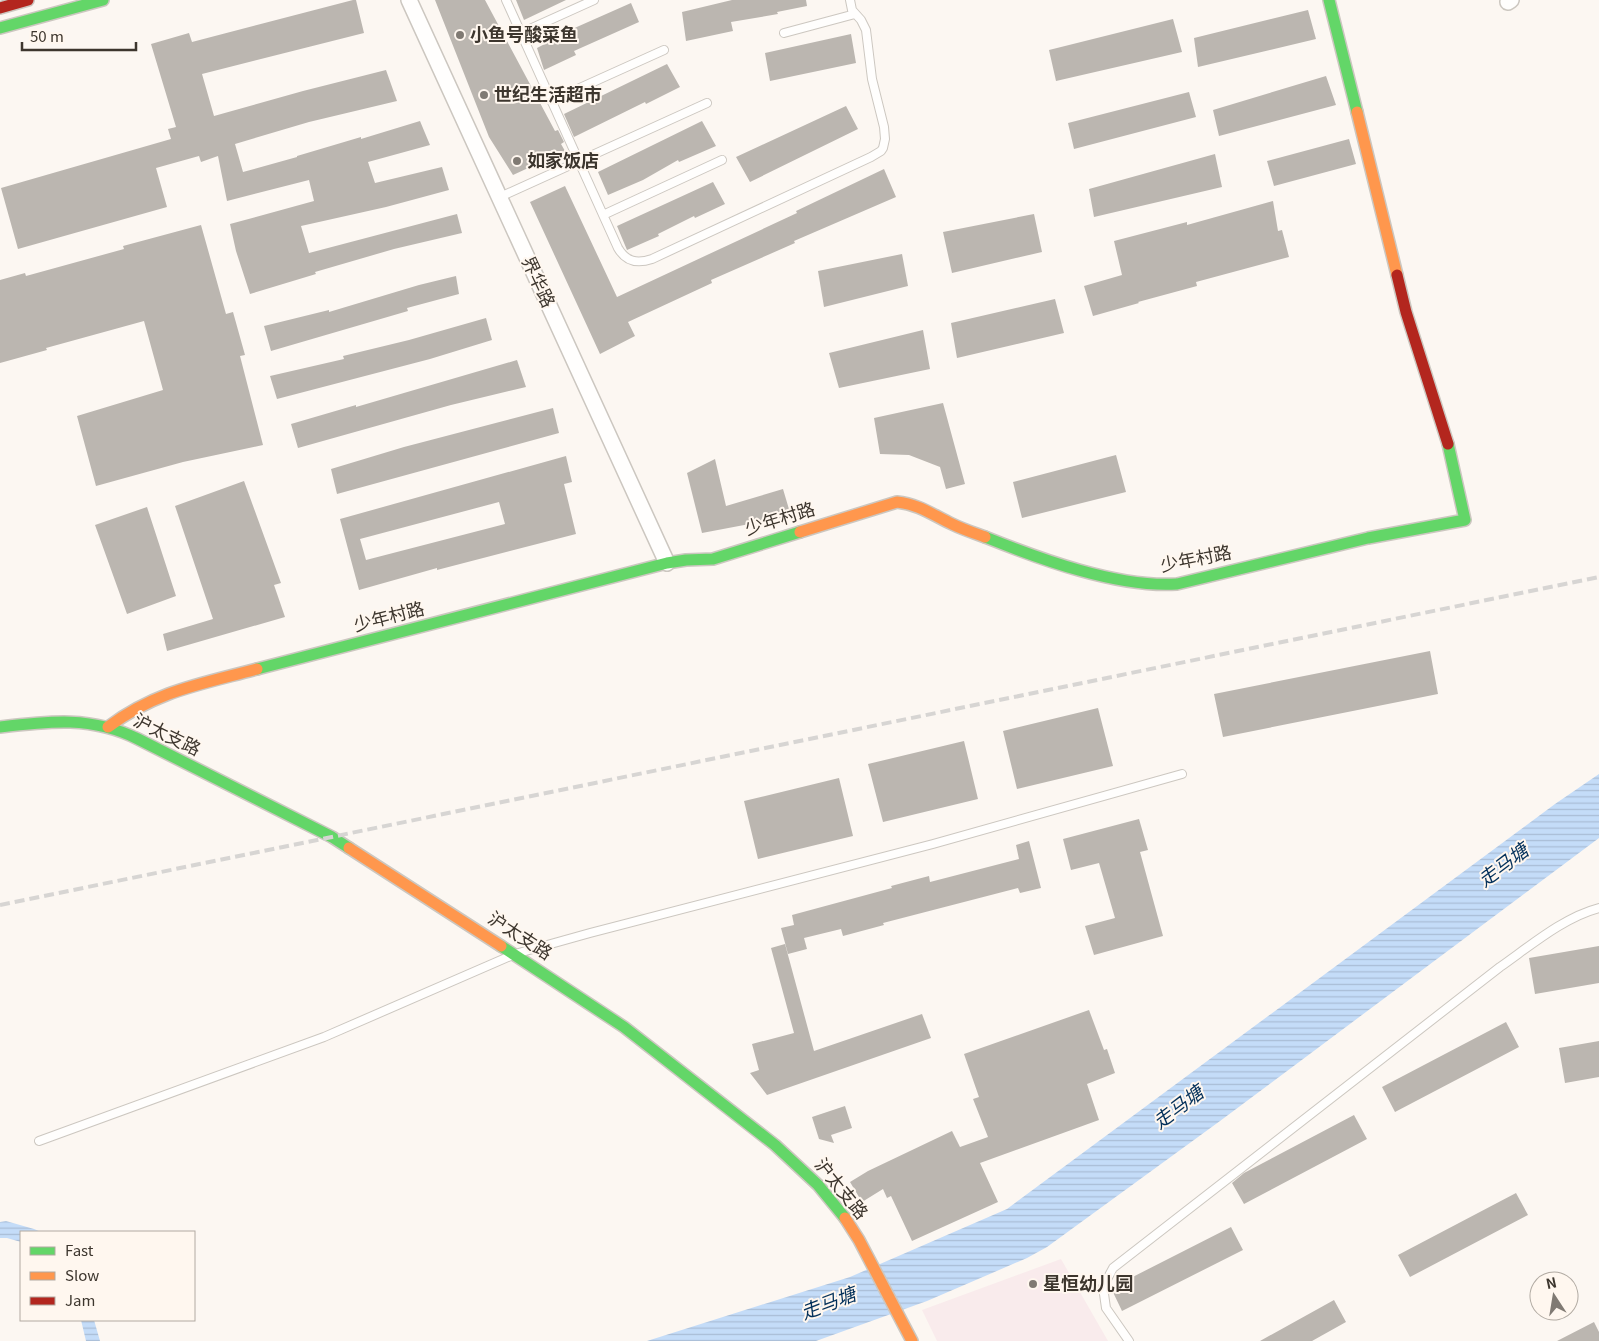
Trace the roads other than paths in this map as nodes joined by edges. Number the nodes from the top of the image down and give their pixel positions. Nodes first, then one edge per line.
1 (28, 0) edge
2 (103, 0) edge
3 (409, 0) edge
4 (506, 0) edge
5 (594, 0) edge
6 (850, 0) edge
7 (1329, 0) edge
8 (0, 8) edge
9 (855, 14) junction
10 (0, 28) edge
11 (521, 33) junction
12 (784, 33) dead end
13 (664, 50) dead end
14 (552, 101) junction
15 (706, 103) dead end
16 (722, 160) dead end
17 (579, 161) junction
18 (500, 197) junction
19 (603, 215) junction
20 (667, 564) junction
21 (0, 727) edge
22 (108, 727) junction
23 (1182, 774) dead end
24 (1599, 908) edge
25 (515, 954) junction
26 (38, 1142) dead end
27 (912, 1341) edge
28 (1129, 1341) edge

1 - 8 street
2 - 10 street
3 - 18 street, 界华路
4 - 11 lane
5 - 11 lane
6 - 9 lane
7 - 20 street, 少年村路
9 - 12 lane
9 - 19 lane
11 - 14 lane
13 - 14 lane
14 - 17 lane
15 - 17 lane
16 - 19 lane
17 - 18 lane
17 - 19 lane
18 - 20 street, 界华路
20 - 22 street, 少年村路
21 - 22 street, 沪太支路
22 - 25 street, 沪太支路
23 - 25 lane
24 - 28 lane
25 - 26 lane
25 - 27 street, 沪太支路

